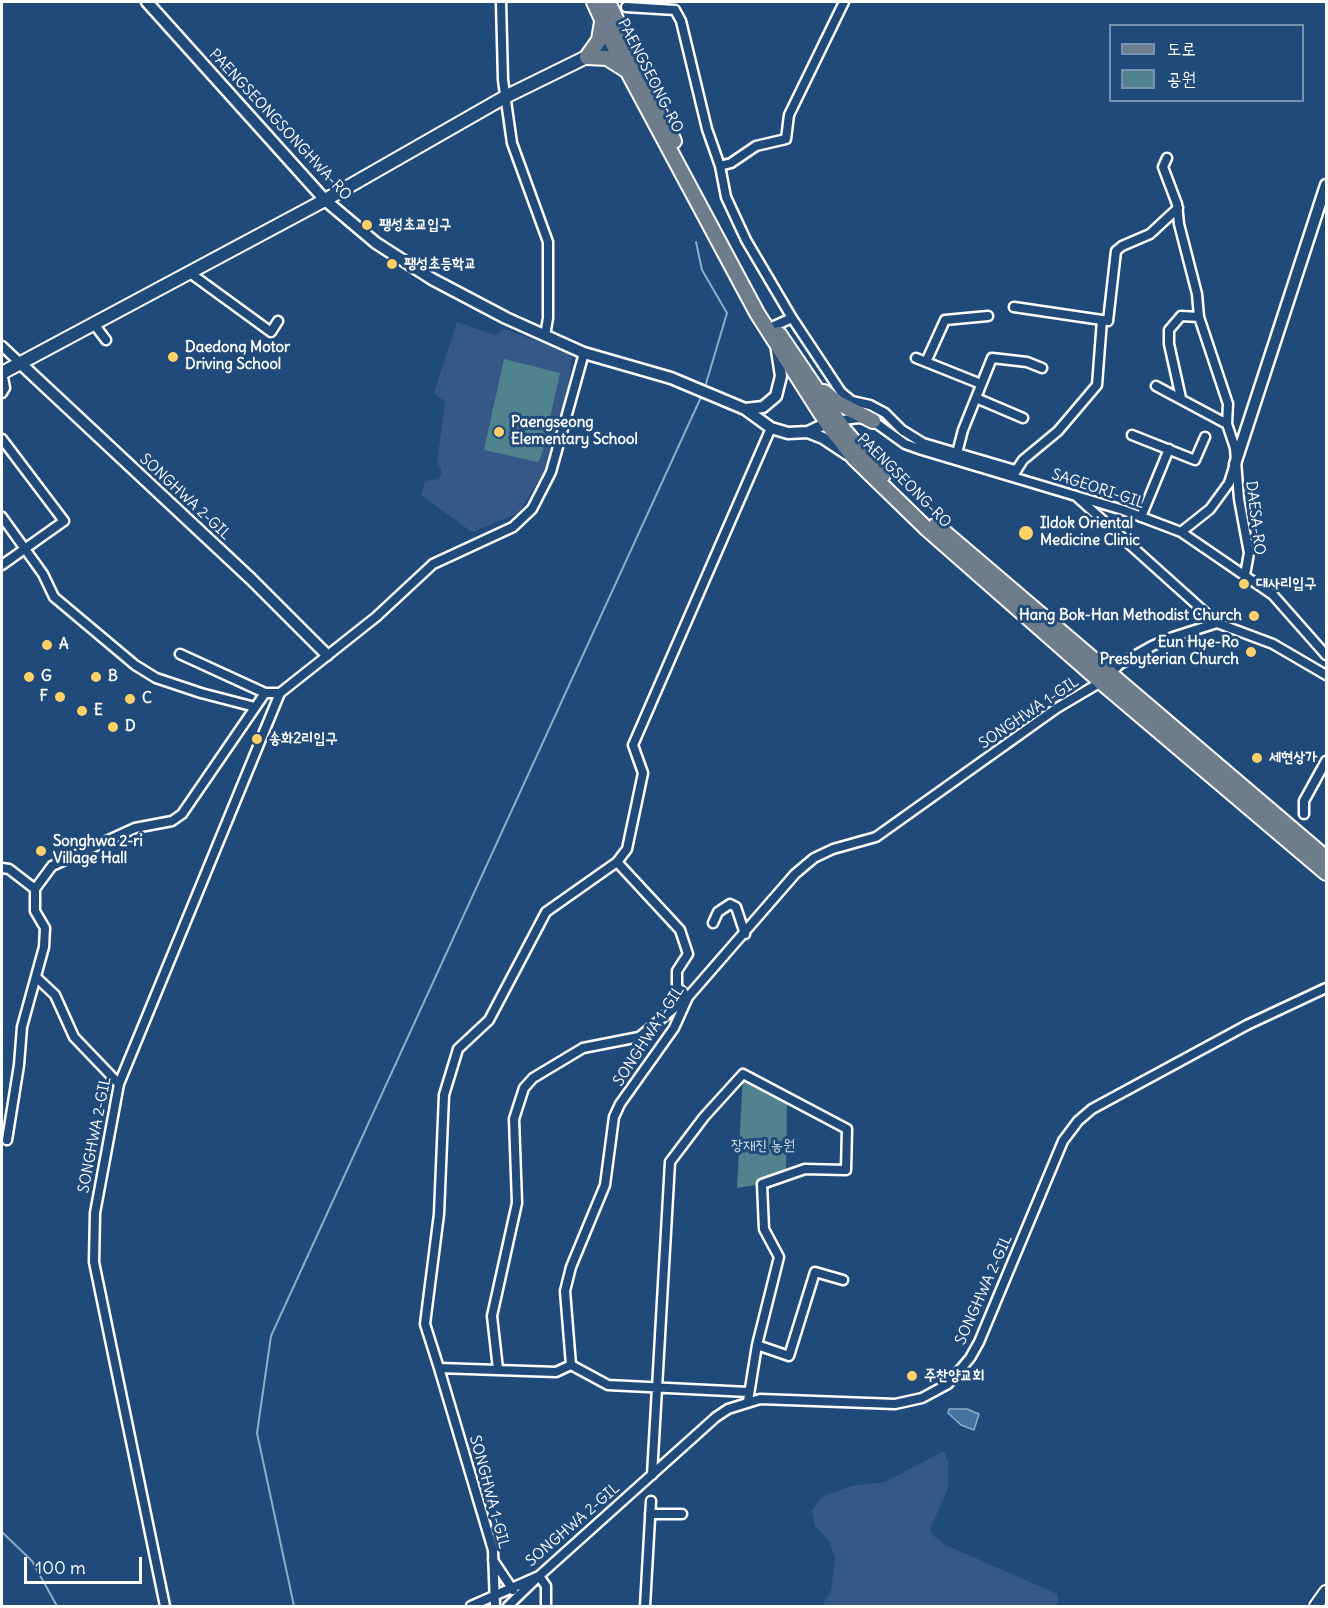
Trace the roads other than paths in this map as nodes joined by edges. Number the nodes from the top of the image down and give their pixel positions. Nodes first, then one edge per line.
1 (147, 2) edge
2 (501, 2) edge
3 (594, 2) edge
4 (608, 2) edge
5 (844, 2) edge
6 (676, 6) edge
7 (626, 7) dead end
8 (602, 20) junction
9 (619, 40) junction
10 (587, 57) junction
11 (628, 73) junction
12 (505, 97) junction
13 (1167, 158) dead end
14 (720, 166) junction
15 (1326, 185) edge
16 (325, 200) junction
17 (1178, 208) junction
18 (190, 273) junction
19 (1014, 307) dead end
20 (988, 316) dead end
21 (1199, 317) junction
22 (792, 318) junction
23 (1102, 320) junction
24 (278, 321) dead end
25 (94, 324) junction
26 (774, 326) junction
27 (545, 336) junction
28 (106, 340) dead end
29 (2, 346) edge
30 (776, 346) junction
31 (585, 353) junction
32 (916, 358) dead end
33 (926, 362) junction
34 (20, 363) junction
35 (1042, 368) dead end
36 (2, 373) edge
37 (813, 382) junction
38 (981, 384) junction
39 (1156, 386) dead end
40 (2, 393) edge
41 (976, 398) junction
42 (1181, 398) junction
43 (745, 409) junction
44 (1023, 418) dead end
45 (873, 421) junction
46 (832, 422) junction
47 (1227, 424) junction
48 (771, 428) junction
49 (808, 432) junction
50 (1132, 435) dead end
51 (1205, 436) dead end
52 (2, 439) edge
53 (1169, 449) junction
54 (957, 453) junction
55 (854, 458) junction
56 (1235, 464) junction
57 (1014, 474) junction
58 (1076, 496) junction
59 (2, 517) edge
60 (1141, 517) junction
61 (1181, 532) junction
62 (26, 550) junction
63 (2, 565) edge
64 (1245, 575) junction
65 (1217, 623) junction
66 (180, 654) dead end
67 (327, 655) junction
68 (1326, 655) edge
69 (1326, 675) edge
70 (1105, 678) junction
71 (265, 693) junction
72 (280, 693) junction
73 (255, 707) junction
74 (1326, 761) edge
75 (1304, 814) dead end
76 (1326, 858) edge
77 (617, 862) junction
78 (2, 868) edge
79 (1326, 873) edge
80 (35, 890) junction
81 (713, 923) dead end
82 (745, 934) junction
83 (37, 978) junction
84 (1326, 988) edge
85 (688, 998) junction
86 (119, 1083) junction
87 (7, 1140) dead end
88 (843, 1280) dead end
89 (757, 1345) junction
90 (571, 1365) junction
91 (439, 1368) junction
92 (498, 1369) junction
93 (656, 1389) junction
94 (748, 1397) junction
95 (652, 1475) junction
96 (651, 1502) dead end
97 (650, 1514) junction
98 (682, 1514) dead end
99 (493, 1560) junction
100 (539, 1576) junction
101 (513, 1590) junction
102 (1326, 1592) edge
103 (494, 1602) edge
104 (165, 1606) edge
105 (471, 1606) edge
106 (508, 1606) edge
107 (546, 1606) edge
108 (645, 1606) edge
109 (1316, 1606) edge

1 - 16 street, PAENGSEONGSONGHWA-RO
2 - 12 street
3 - 8 main road, PAENGSEONG-RO
4 - 9 main road, PAENGSEONG-RO
5 - 14 street
6 - 7 street
6 - 14 street
8 - 9 main road, PAENGSEONG-RO
8 - 10 main road
9 - 10 main road
9 - 11 main road, PAENGSEONG-RO
9 - 26 main road, PAENGSEONG-RO
10 - 11 main road
10 - 12 main road
11 - 30 main road, PAENGSEONG-RO
12 - 16 main road
12 - 27 street
13 - 17 street, DAESA-RO
14 - 22 street
15 - 56 street
16 - 18 main road
16 - 27 street, PAENGSEONGSONGHWA-RO
17 - 21 street, DAESA-RO
17 - 23 street
18 - 24 street
18 - 25 main road
19 - 23 street
20 - 33 street
21 - 42 street
21 - 47 street, DAESA-RO
22 - 26 street
22 - 54 street
23 - 57 street
25 - 28 street
25 - 34 main road
26 - 37 main road, PAENGSEONG-RO
27 - 31 street, PAENGSEONGSONGHWA-RO
29 - 34 street
30 - 43 street
30 - 46 main road, PAENGSEONG-RO
31 - 43 street, PAENGSEONGSONGHWA-RO
31 - 67 street, SONGHWA 2-GIL
32 - 33 street
33 - 38 street
34 - 36 main road
34 - 67 street, SONGHWA 2-GIL
35 - 38 street
36 - 40 street
37 - 45 main road
37 - 46 main road, PAENGSEONG-RO
38 - 41 street
39 - 42 street
41 - 44 street
41 - 54 street
42 - 47 street
43 - 48 street, PAENGSEONGSONGHWA-RO
45 - 46 street
45 - 57 street, SAGEORI-GIL
46 - 49 street, PAENGSEONGSONGHWA-RO
46 - 55 main road, PAENGSEONG-RO
46 - 70 main road, PAENGSEONG-RO
47 - 56 street, DAESA-RO
48 - 49 street, PAENGSEONGSONGHWA-RO
48 - 77 street
49 - 55 street
50 - 53 street
51 - 53 street
52 - 62 street
53 - 60 street
54 - 57 street
55 - 70 main road, PAENGSEONG-RO
56 - 61 street
56 - 64 street, DAESA-RO
57 - 58 street, SAGEORI-GIL
58 - 60 street, SAGEORI-GIL
58 - 65 street
59 - 62 street
60 - 61 street, SAGEORI-GIL
61 - 64 street, SAGEORI-GIL
62 - 63 street
62 - 73 street
64 - 68 street, SAGEORI-GIL
65 - 69 street
65 - 70 street, SONGHWA 1-GIL
66 - 71 street
67 - 72 street, SONGHWA 2-GIL
70 - 76 main road, PAENGSEONG-RO
70 - 79 main road, PAENGSEONG-RO
70 - 82 street, SONGHWA 1-GIL
71 - 72 street
71 - 73 street
72 - 86 street, SONGHWA 2-GIL
73 - 80 street
74 - 75 street
77 - 85 street
77 - 91 street, SONGHWA 1-GIL
78 - 80 street
80 - 83 street
81 - 82 street
82 - 85 street, SONGHWA 1-GIL
83 - 86 street
83 - 87 street
84 - 94 street, SONGHWA 2-GIL
85 - 90 street, SONGHWA 1-GIL
85 - 92 street
86 - 104 street, SONGHWA 2-GIL
88 - 89 street
89 - 93 street
89 - 94 street
90 - 92 street
90 - 93 street
91 - 92 street
91 - 99 street, SONGHWA 1-GIL
93 - 94 street
93 - 95 street
94 - 95 street, SONGHWA 2-GIL
95 - 100 street, SONGHWA 2-GIL
96 - 97 street
97 - 98 street
97 - 108 street
99 - 101 street
99 - 103 street, SONGHWA 1-GIL
100 - 101 street, SONGHWA 2-GIL
100 - 106 street
100 - 107 street
101 - 103 street, SONGHWA 2-GIL
102 - 109 main road
103 - 105 street, SONGHWA 2-GIL

